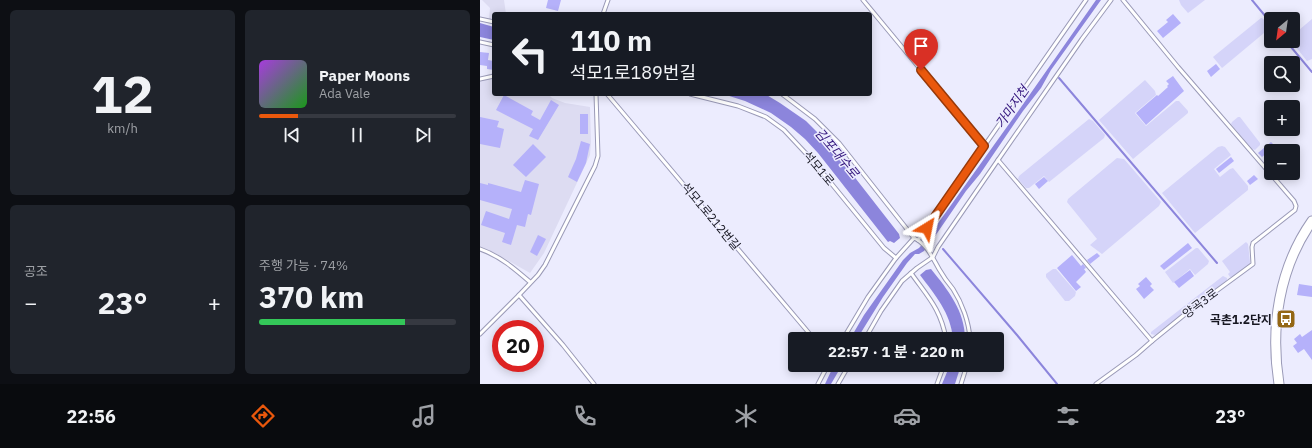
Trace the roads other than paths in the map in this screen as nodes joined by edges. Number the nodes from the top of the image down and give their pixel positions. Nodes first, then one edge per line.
1 (608, 0) edge
2 (863, 0) edge
3 (1086, 0) edge
4 (1111, 0) edge
5 (1123, 0) edge
6 (604, 12) edge
7 (480, 19) edge
8 (492, 22) edge
9 (480, 42) edge
10 (492, 45) edge
11 (492, 76) edge
12 (480, 79) edge
13 (596, 96) edge
14 (609, 96) edge
15 (698, 96) edge
16 (785, 96) edge
17 (984, 146) junction
18 (998, 160) junction
19 (1312, 221) edge
20 (917, 239) junction
21 (480, 249) edge
22 (932, 255) junction
23 (896, 258) junction
24 (911, 273) junction
25 (530, 282) junction
26 (519, 295) junction
27 (808, 332) edge
28 (847, 332) edge
29 (869, 332) edge
30 (944, 332) edge
31 (969, 332) edge
32 (480, 334) edge
33 (1152, 341) junction
34 (824, 372) edge
35 (845, 372) edge
36 (941, 372) edge
37 (965, 372) edge
38 (594, 384) edge
39 (818, 384) edge
40 (838, 384) edge
41 (937, 384) edge
42 (961, 384) edge
43 (1096, 384) edge
44 (1279, 384) edge

1 - 6 lane
2 - 17 lane
3 - 17 lane
4 - 18 lane
5 - 33 lane, 양곡3로
7 - 8 lane
9 - 10 lane
11 - 12 lane
13 - 25 lane
14 - 27 lane, 석모1로212번길
15 - 23 lane, 석모1로
16 - 20 lane
17 - 20 lane
18 - 22 lane
18 - 33 lane
19 - 44 street
20 - 22 lane
20 - 23 lane
21 - 25 lane
22 - 24 lane
22 - 31 lane
23 - 28 lane
24 - 29 lane
24 - 30 lane
25 - 26 lane
26 - 32 lane
26 - 38 lane
33 - 43 lane
34 - 39 lane
35 - 40 lane
36 - 41 lane
37 - 42 lane

